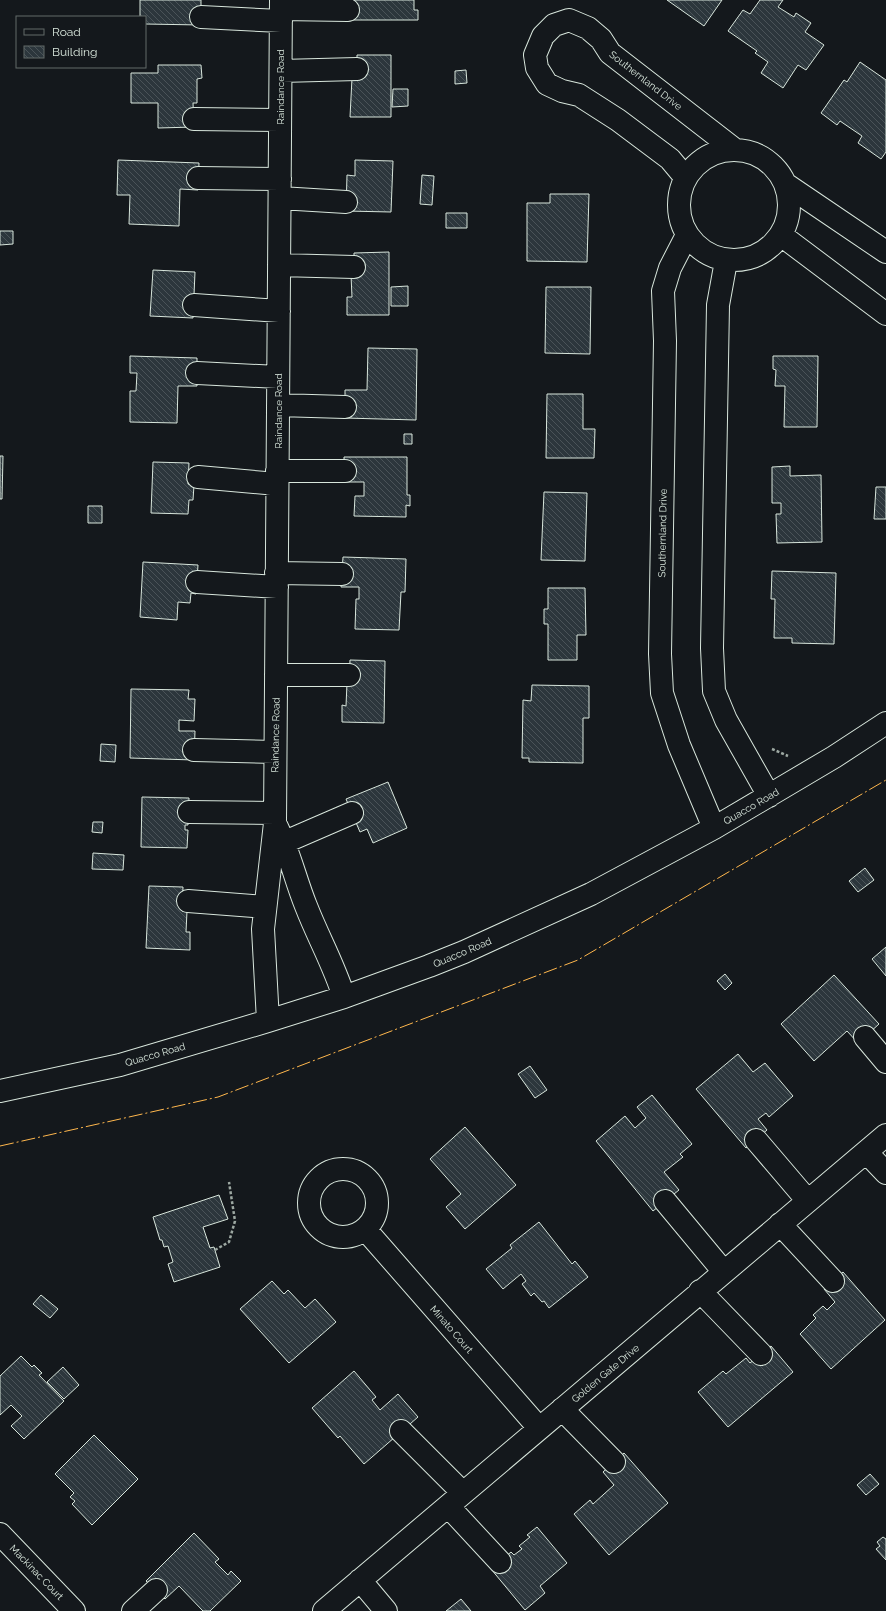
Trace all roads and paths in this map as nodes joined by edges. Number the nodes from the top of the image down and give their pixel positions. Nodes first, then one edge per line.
1 (281, 10) edge
2 (348, 10) dead end
3 (201, 17) dead end
4 (357, 69) dead end
5 (281, 72) junction
6 (194, 119) dead end
7 (280, 120) junction
8 (734, 149) junction
9 (685, 177) junction
10 (198, 178) dead end
11 (787, 185) junction
12 (280, 189) junction
13 (346, 202) dead end
14 (687, 235) junction
15 (781, 235) junction
16 (886, 252) edge
17 (726, 261) junction
18 (279, 266) junction
19 (354, 267) dead end
20 (194, 306) dead end
21 (279, 311) junction
22 (886, 314) edge
23 (197, 373) dead end
24 (278, 377) junction
25 (278, 405) junction
26 (345, 407) dead end
27 (345, 471) dead end
28 (198, 477) dead end
29 (277, 477) junction
30 (342, 574) dead end
31 (276, 580) junction
32 (197, 582) dead end
33 (276, 675) junction
34 (349, 675) dead end
35 (886, 723) edge
36 (194, 750) dead end
37 (275, 752) junction
38 (769, 796) junction
39 (189, 812) dead end
40 (352, 813) dead end
41 (275, 818) junction
42 (714, 828) junction
43 (285, 842) junction
44 (188, 901) dead end
45 (265, 907) junction
46 (344, 997) junction
47 (268, 1021) junction
48 (865, 1036) dead end
49 (886, 1062) edge
50 (0, 1091) edge
51 (886, 1135) edge
52 (756, 1140) dead end
53 (866, 1152) junction
54 (886, 1173) edge
55 (229, 1182) dead end
56 (665, 1201) dead end
57 (808, 1201) junction
58 (780, 1224) junction
59 (365, 1229) dead end
60 (215, 1250) dead end
61 (724, 1272) junction
62 (833, 1281) dead end
63 (700, 1292) junction
64 (761, 1354) dead end
65 (562, 1409) junction
66 (539, 1428) junction
67 (401, 1431) dead end
68 (614, 1462) dead end
69 (456, 1499) junction
70 (0, 1534) edge
71 (500, 1562) dead end
72 (360, 1580) junction
73 (156, 1590) dead end
74 (74, 1611) edge
75 (133, 1611) edge
76 (324, 1611) edge
77 (386, 1611) edge

1 - 2 street
1 - 3 street
1 - 5 street, Raindance Road
4 - 5 street
5 - 7 street, Raindance Road
6 - 7 street
7 - 12 street, Raindance Road
8 - 9 street, Southernland Drive
8 - 9 street, Southernland Drive
8 - 11 street, Southernland Drive
9 - 14 street, Southernland Drive
10 - 12 street
11 - 15 street, Southernland Drive
11 - 16 street, Southernland Drive
12 - 13 street
12 - 18 street, Raindance Road
14 - 17 street, Southernland Drive
14 - 42 street, Southernland Drive
15 - 17 street, Southernland Drive
15 - 22 street
17 - 38 street
18 - 19 street
18 - 21 street, Raindance Road
20 - 21 street
21 - 24 street, Raindance Road
23 - 24 street
24 - 25 street, Raindance Road
25 - 26 street
25 - 29 street, Raindance Road
27 - 29 street
28 - 29 street
29 - 31 street, Raindance Road
30 - 31 street
31 - 32 street
31 - 33 street, Raindance Road
33 - 34 street
33 - 37 street, Raindance Road
35 - 38 street, Quacco Road
36 - 37 street
37 - 41 street, Raindance Road
38 - 42 street, Quacco Road
39 - 41 street
40 - 43 street
41 - 43 street, Raindance Road
41 - 45 street, Raindance Road
42 - 46 street, Quacco Road
43 - 46 street, Raindance Road
44 - 45 street
45 - 47 street, Raindance Road
46 - 47 street, Quacco Road
47 - 50 street, Quacco Road
48 - 49 street
51 - 53 street, Golden Gate Drive
52 - 57 street
53 - 54 street
53 - 57 street, Golden Gate Drive
55 - 60 path
56 - 61 street
57 - 58 street, Golden Gate Drive
58 - 61 street, Golden Gate Drive
58 - 62 street
59 - 66 street, Minato Court
61 - 63 street, Golden Gate Drive
63 - 64 street
63 - 65 street, Golden Gate Drive
65 - 66 street, Golden Gate Drive
65 - 68 street
66 - 69 street, Golden Gate Drive
67 - 69 street
69 - 71 street
69 - 72 street, Golden Gate Drive
70 - 74 street, Mackinac Court
72 - 76 street, Golden Gate Drive
72 - 77 street
73 - 75 street

